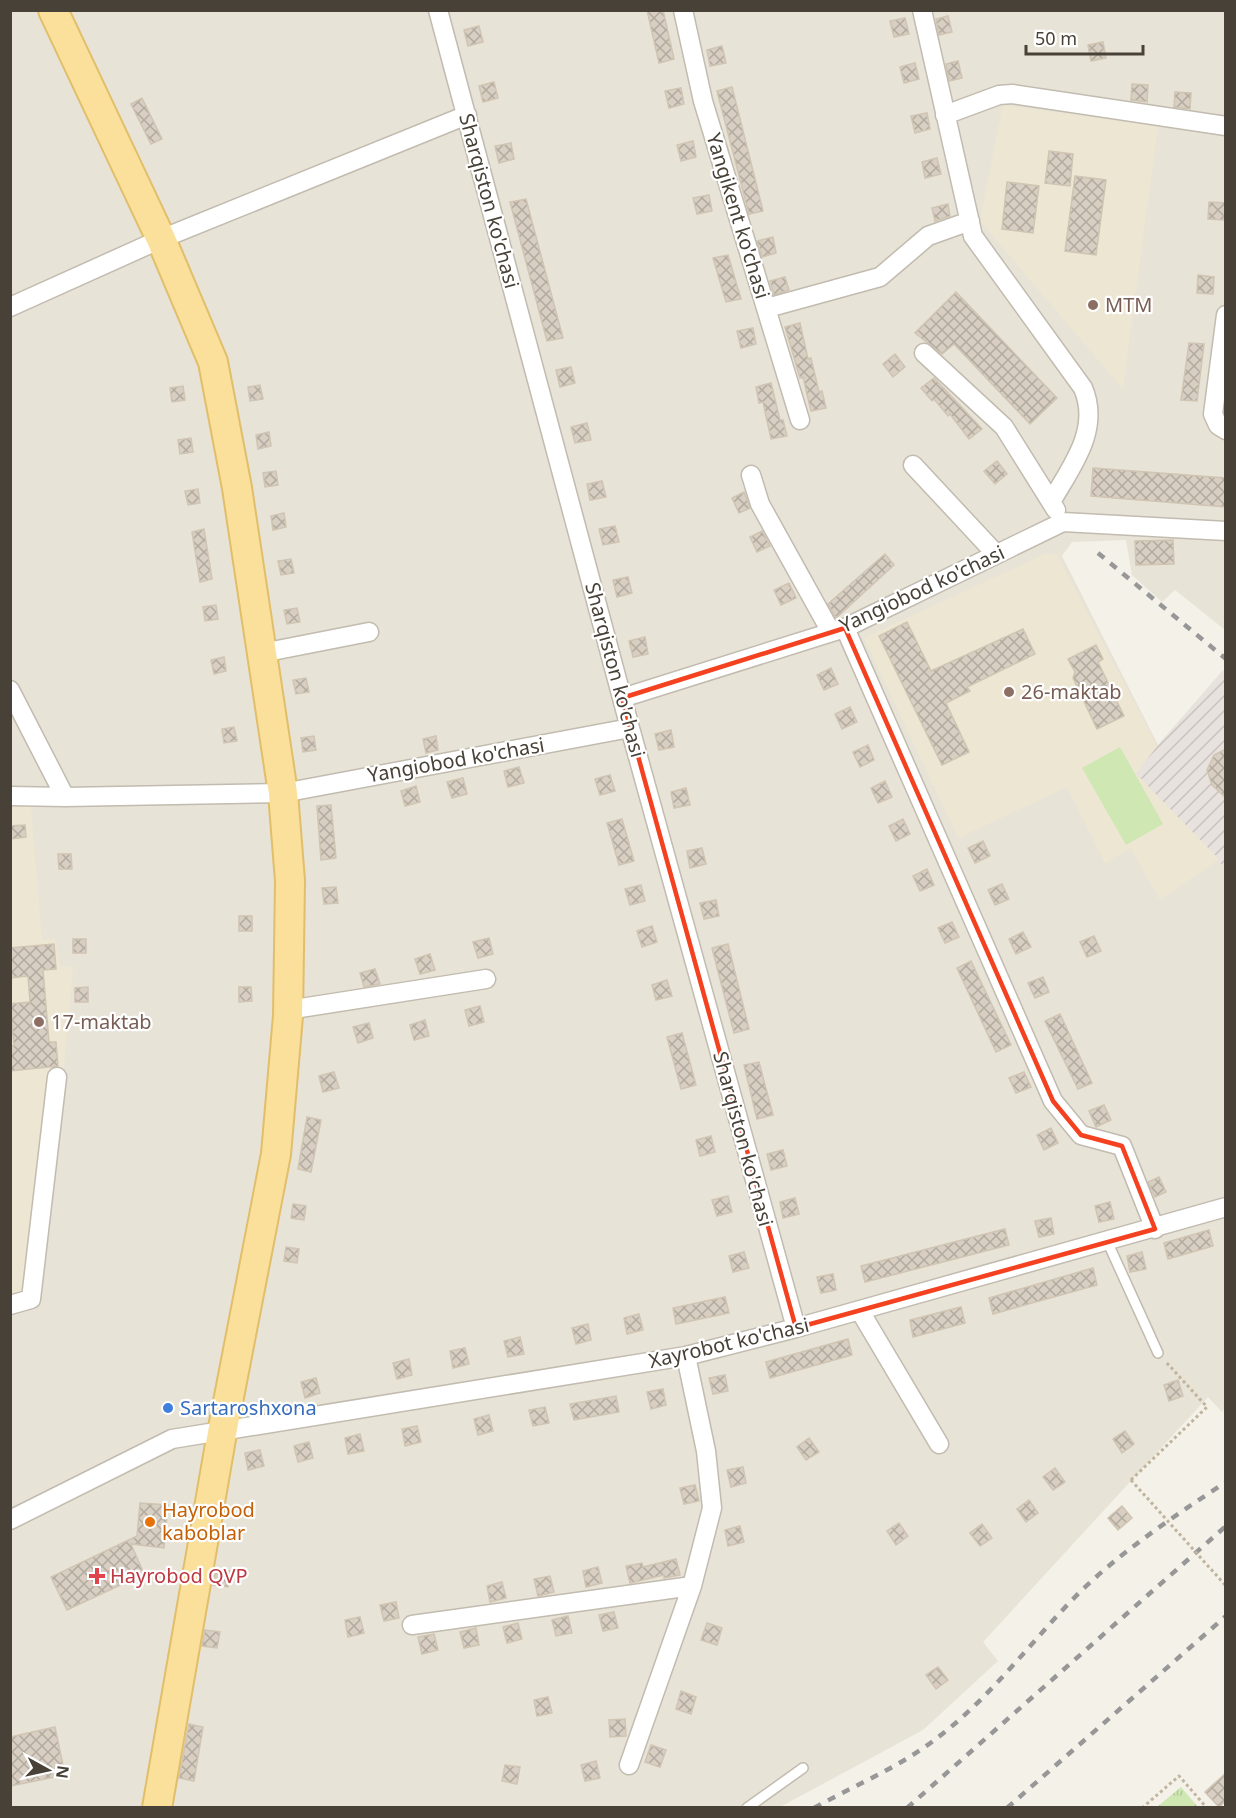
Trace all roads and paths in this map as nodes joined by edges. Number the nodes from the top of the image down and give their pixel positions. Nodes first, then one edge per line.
1 (53, 10) edge
2 (438, 10) edge
3 (683, 10) edge
4 (922, 10) edge
5 (467, 115) junction
6 (945, 115) junction
7 (1226, 126) edge
8 (971, 228) junction
9 (160, 239) junction
10 (10, 307) edge
11 (766, 308) junction
12 (1226, 315) edge
13 (924, 353) dead end
14 (800, 420) dead end
15 (1226, 430) edge
16 (913, 465) dead end
17 (751, 476) dead end
18 (1051, 502) junction
19 (1063, 522) junction
20 (1226, 531) edge
21 (996, 554) junction
22 (838, 630) junction
23 (369, 632) dead end
24 (262, 653) junction
25 (10, 690) edge
26 (622, 698) junction
27 (630, 728) junction
28 (283, 793) junction
29 (10, 796) edge
30 (65, 797) junction
31 (486, 979) dead end
32 (288, 1010) junction
33 (57, 1077) dead end
34 (1226, 1207) edge
35 (1155, 1229) junction
36 (1107, 1241) junction
37 (10, 1305) edge
38 (860, 1311) junction
39 (796, 1329) junction
40 (1158, 1353) joint
41 (686, 1356) junction
42 (222, 1433) junction
43 (939, 1444) dead end
44 (10, 1520) edge
45 (692, 1586) junction
46 (1226, 1586) edge
47 (412, 1625) dead end
48 (628, 1765) dead end
49 (803, 1768) dead end
50 (1144, 1807) edge
51 (157, 1808) edge
52 (747, 1808) edge
53 (1207, 1808) edge

1 - 9 main road
2 - 5 street, Sharqiston ko'chasi
3 - 11 street, Yangikent ko'chasi
4 - 6 street
5 - 9 street
5 - 26 street, Sharqiston ko'chasi
6 - 7 street
6 - 8 street
8 - 11 street
8 - 18 street
9 - 10 street
9 - 24 main road
11 - 14 street, Yangikent ko'chasi
12 - 15 street
13 - 18 street
16 - 21 street
17 - 22 street
18 - 19 street
19 - 20 street, Yangiobod ko'chasi
19 - 21 street, Yangiobod ko'chasi
21 - 22 street, Yangiobod ko'chasi
22 - 26 street, Yangiobod ko'chasi
22 - 35 street
23 - 24 street
24 - 28 main road
25 - 30 street
26 - 27 street, Sharqiston ko'chasi
27 - 28 street, Yangiobod ko'chasi
27 - 39 street, Sharqiston ko'chasi
28 - 30 street, Yangiobod ko'chasi
28 - 32 main road
29 - 30 street, Yangiobod ko'chasi
31 - 32 street
32 - 42 main road
33 - 37 street
34 - 35 street, Xayrobot ko'chasi
35 - 36 street, Xayrobot ko'chasi
36 - 38 street, Xayrobot ko'chasi
36 - 40 lane
38 - 39 street, Xayrobot ko'chasi
38 - 43 street
39 - 41 street, Xayrobot ko'chasi
40 - 46 path, bridge
41 - 42 street, Xayrobot ko'chasi
41 - 45 street
42 - 44 street, Xayrobot ko'chasi
42 - 51 main road
45 - 47 street
45 - 48 street
49 - 52 lane
50 - 53 path

